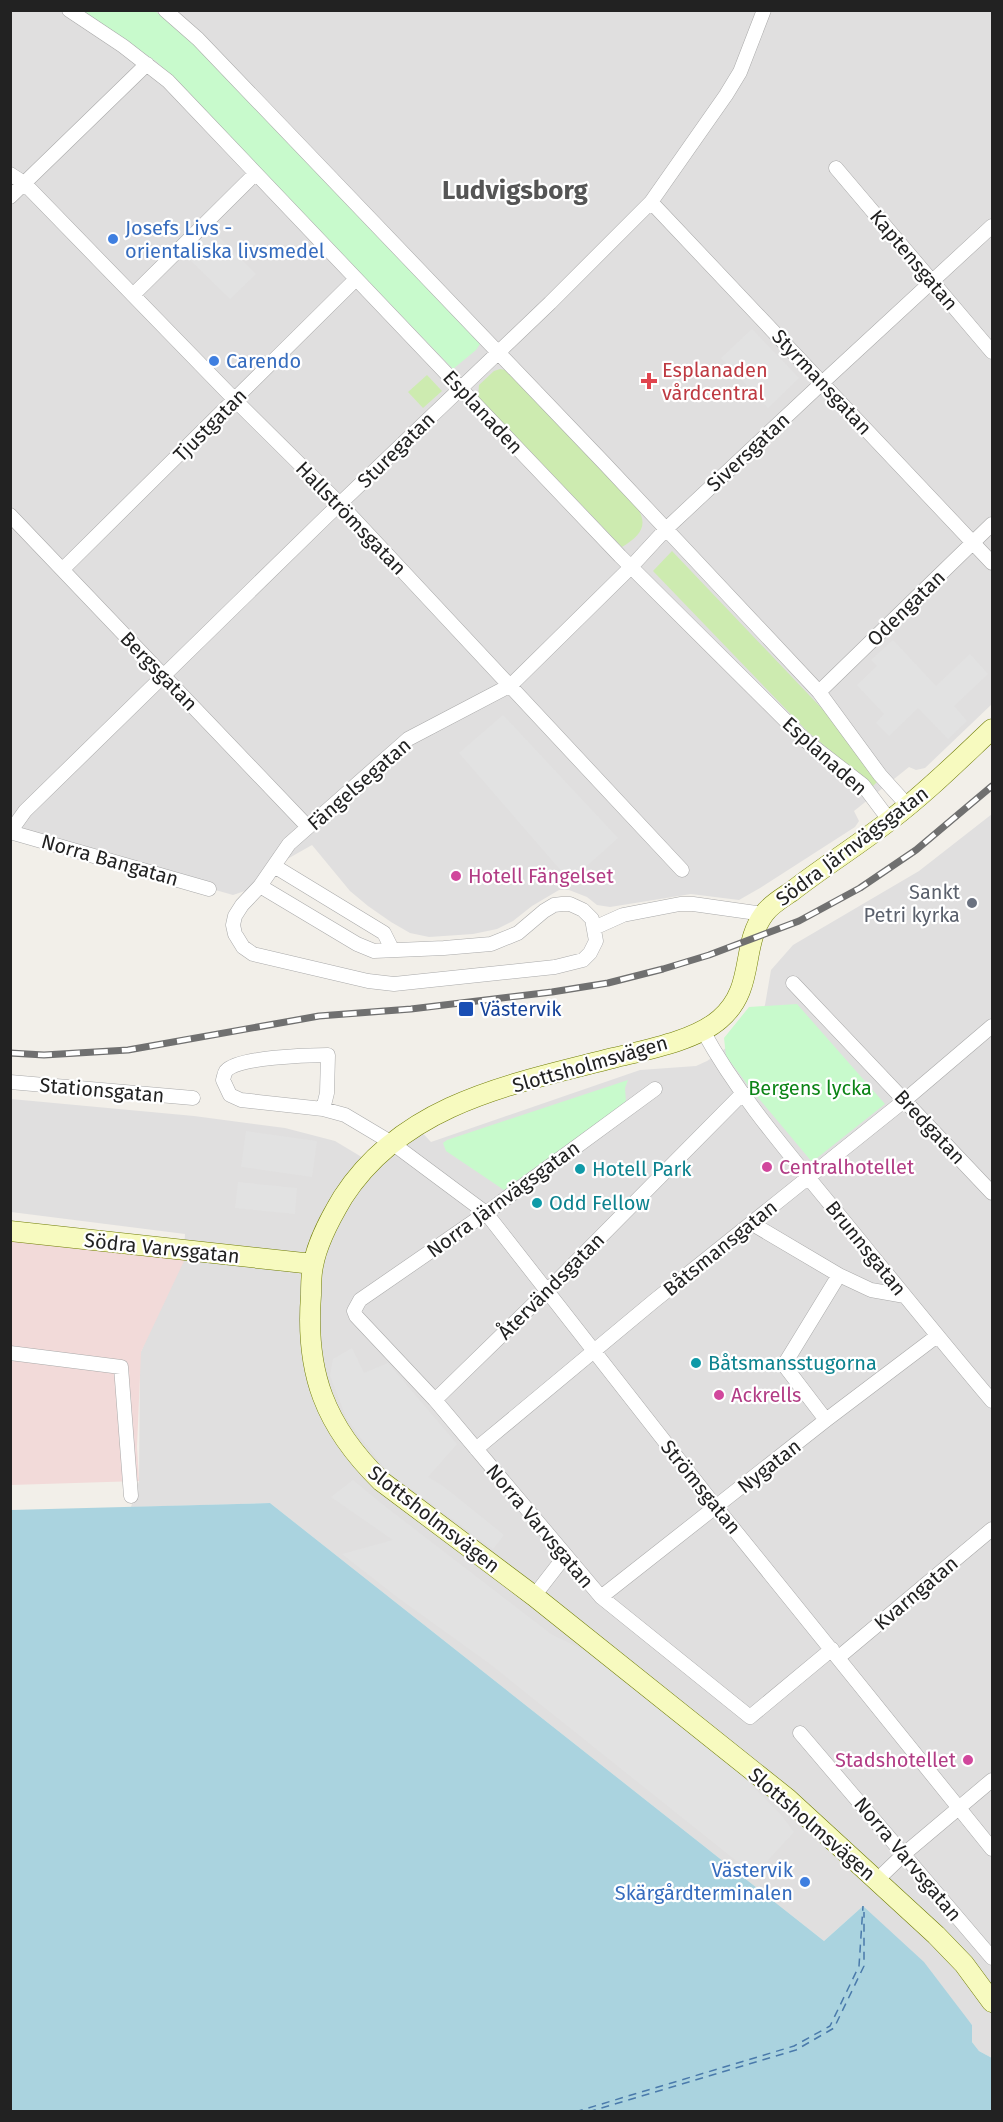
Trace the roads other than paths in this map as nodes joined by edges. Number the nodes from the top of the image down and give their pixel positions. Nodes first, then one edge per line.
1 (69, 10) edge
2 (165, 10) edge
3 (764, 10) edge
4 (147, 64) junction
5 (836, 168) dead end
6 (10, 174) edge
7 (255, 174) junction
8 (24, 183) junction
9 (10, 197) edge
10 (651, 202) junction
11 (993, 226) edge
12 (356, 279) junction
13 (933, 282) junction
14 (134, 295) junction
15 (993, 352) edge
16 (497, 353) junction
17 (823, 382) junction
18 (461, 388) junction
19 (235, 400) junction
20 (339, 504) junction
21 (10, 515) edge
22 (993, 524) edge
23 (666, 529) junction
24 (973, 542) junction
25 (993, 563) edge
26 (631, 567) junction
27 (63, 569) junction
28 (164, 676) junction
29 (511, 685) junction
30 (819, 692) junction
31 (993, 729) edge
32 (908, 806) junction
33 (890, 821) junction
34 (308, 827) junction
35 (10, 831) edge
36 (274, 866) junction
37 (682, 870) dead end
38 (260, 886) junction
39 (209, 889) dead end
40 (764, 914) junction
41 (594, 928) junction
42 (392, 949) junction
43 (793, 983) dead end
44 (993, 1026) edge
45 (703, 1030) junction
46 (10, 1082) edge
47 (655, 1089) dead end
48 (743, 1093) junction
49 (193, 1098) dead end
50 (905, 1100) junction
51 (323, 1109) junction
52 (392, 1143) junction
53 (808, 1177) junction
54 (993, 1193) edge
55 (486, 1213) junction
56 (751, 1223) junction
57 (10, 1231) edge
58 (313, 1264) junction
59 (839, 1275) junction
60 (546, 1292) junction
61 (905, 1296) junction
62 (354, 1311) joint
63 (937, 1336) junction
64 (594, 1352) junction
65 (10, 1353) edge
66 (435, 1400) junction
67 (993, 1401) edge
68 (826, 1420) junction
69 (476, 1449) junction
70 (130, 1496) dead end
71 (716, 1507) junction
72 (993, 1529) edge
73 (565, 1556) junction
74 (534, 1596) junction
75 (601, 1597) junction
76 (835, 1653) junction
77 (750, 1718) joint
78 (800, 1733) dead end
79 (993, 1780) edge
80 (960, 1808) junction
81 (993, 1849) edge
82 (904, 1854) junction
83 (877, 1880) junction
84 (993, 1958) edge
85 (993, 2002) edge

1 - 4 street, Esplanaden
2 - 16 street, Esplanaden
3 - 10 street, Sturegatan
4 - 7 street, Esplanaden
4 - 8 street
5 - 13 street, Kaptensgatan
6 - 8 street, Hallströmsgatan
7 - 12 street, Esplanaden
7 - 14 street
8 - 9 street
8 - 14 street, Hallströmsgatan
10 - 16 street, Sturegatan
10 - 17 street, Styrmansgatan
11 - 13 street, Siversgatan
12 - 18 street, Esplanaden
12 - 19 street, Tjustgatan
13 - 15 street, Kaptensgatan
13 - 17 street, Siversgatan
14 - 19 street, Hallströmsgatan
16 - 18 street, Sturegatan
16 - 23 street, Esplanaden
17 - 23 street, Siversgatan
17 - 24 street, Styrmansgatan
18 - 20 street, Sturegatan
18 - 26 street, Esplanaden
19 - 20 street, Hallströmsgatan
19 - 27 street, Tjustgatan
20 - 28 street, Sturegatan
20 - 29 street, Hallströmsgatan
21 - 27 street, Bergsgatan
22 - 24 street, Odengatan
23 - 26 street, Siversgatan
23 - 30 street, Esplanaden
24 - 25 street, Styrmansgatan
24 - 30 street, Odengatan
26 - 29 street, Siversgatan
26 - 33 street, Esplanaden
27 - 28 street, Bergsgatan
28 - 34 street, Bergsgatan
28 - 35 street, Sturegatan
29 - 34 street, Fängelsegatan
29 - 37 street, Hallströmsgatan
30 - 32 street, Esplanaden
31 - 32 street, Södra Järnvägsgatan
32 - 33 street, Södra Järnvägsgatan
33 - 40 street, Södra Järnvägsgatan
34 - 36 street, Fängelsegatan
35 - 39 street, Norra Bangatan
36 - 38 street, Fängelsegatan
36 - 42 street
38 - 41 street, Fängelsegatan
38 - 42 street
40 - 41 street
40 - 45 street, Slottsholmsvägen
41 - 42 street
43 - 50 street, Bredgatan
44 - 50 street, Båtsmansgatan
45 - 48 street, Brunnsgatan
45 - 52 street, Slottsholmsvägen
46 - 49 street, Stationsgatan
47 - 55 street, Norra Järnvägsgatan
48 - 53 street, Brunnsgatan
48 - 60 street, Återvändsgatan
50 - 53 street, Båtsmansgatan
50 - 54 street, Bredgatan
51 - 51 street
51 - 52 street
52 - 55 street, Strömsgatan
52 - 58 street, Slottsholmsvägen
53 - 56 street, Båtsmansgatan
53 - 61 street, Brunnsgatan
55 - 60 street, Strömsgatan
55 - 62 street, Norra Järnvägsgatan
56 - 59 street
56 - 64 street, Båtsmansgatan
57 - 58 street, Södra Varvsgatan
58 - 74 street, Slottsholmsvägen
59 - 61 street
59 - 68 street
60 - 64 street, Strömsgatan
60 - 66 street, Återvändsgatan
61 - 63 street, Brunnsgatan
62 - 66 street, Norra Varvsgatan
63 - 67 street, Brunnsgatan
63 - 68 street, Nygatan
64 - 69 street, Båtsmansgatan
64 - 71 street, Strömsgatan
65 - 70 street
66 - 69 street, Norra Varvsgatan
68 - 71 street, Nygatan
69 - 73 street, Norra Varvsgatan
71 - 75 street, Nygatan
71 - 76 street, Strömsgatan
72 - 76 street, Kvarngatan
73 - 74 street
73 - 75 street, Norra Varvsgatan
74 - 83 street, Slottsholmsvägen
75 - 77 street, Norra Varvsgatan
76 - 77 street, Kvarngatan
76 - 80 street, Strömsgatan
78 - 82 street, Norra Varvsgatan
79 - 80 street
80 - 81 street, Strömsgatan
80 - 82 street
82 - 83 street
82 - 84 street, Norra Varvsgatan
83 - 85 street, Slottsholmsvägen

